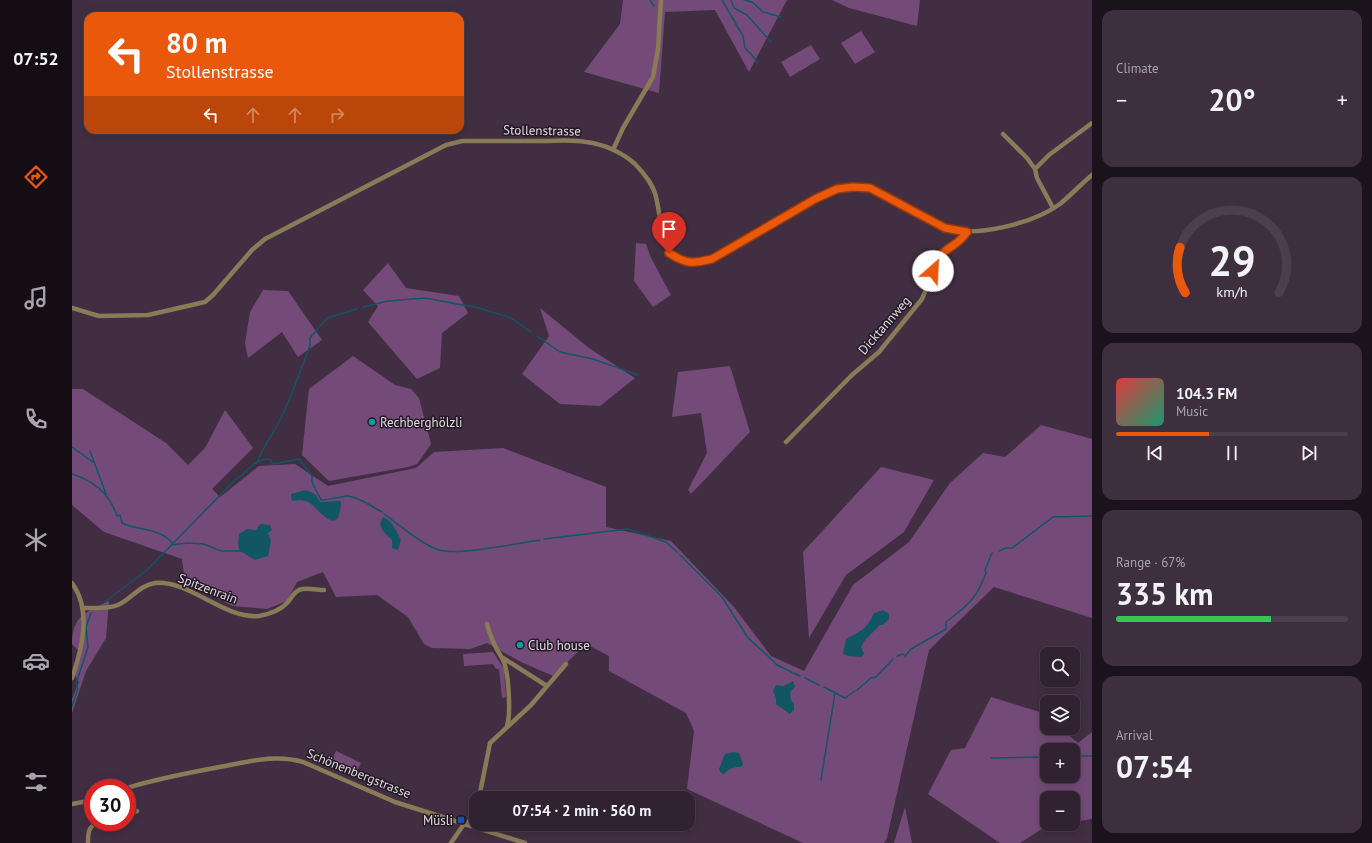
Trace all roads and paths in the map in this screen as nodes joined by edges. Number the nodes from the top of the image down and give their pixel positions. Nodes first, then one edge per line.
1 (661, 0) edge
2 (1092, 123) edge
3 (1003, 134) dead end
4 (613, 150) junction
5 (1035, 169) junction
6 (1092, 175) edge
7 (1053, 208) junction
8 (967, 232) junction
9 (72, 308) edge
10 (786, 442) dead end
11 (72, 583) edge
12 (324, 590) dead end
13 (82, 608) junction
14 (487, 624) dead end
15 (502, 658) junction
16 (566, 664) dead end
17 (72, 678) edge
18 (547, 686) junction
19 (506, 728) junction
20 (136, 786) edge
21 (480, 791) edge
22 (84, 802) edge
23 (72, 804) edge
24 (469, 819) edge
25 (465, 824) junction
26 (88, 831) edge
27 (88, 843) edge
28 (451, 843) edge
29 (525, 843) edge

1 - 4 street
2 - 5 street
3 - 5 street
4 - 8 street, Stollenstrasse
4 - 9 street, Stollenstrasse
5 - 7 street
6 - 7 street, Stollenstrasse
7 - 8 street, Stollenstrasse
8 - 10 street, Dicktannweg
11 - 13 street
12 - 13 street, Spitzenrain
13 - 17 street
14 - 15 street
15 - 18 street
15 - 19 street
16 - 18 street
18 - 19 street
19 - 21 street
20 - 25 street, Schönenbergstrasse
22 - 23 street
24 - 25 street
25 - 28 street
25 - 29 street, Schönenbergstrasse
26 - 27 street

